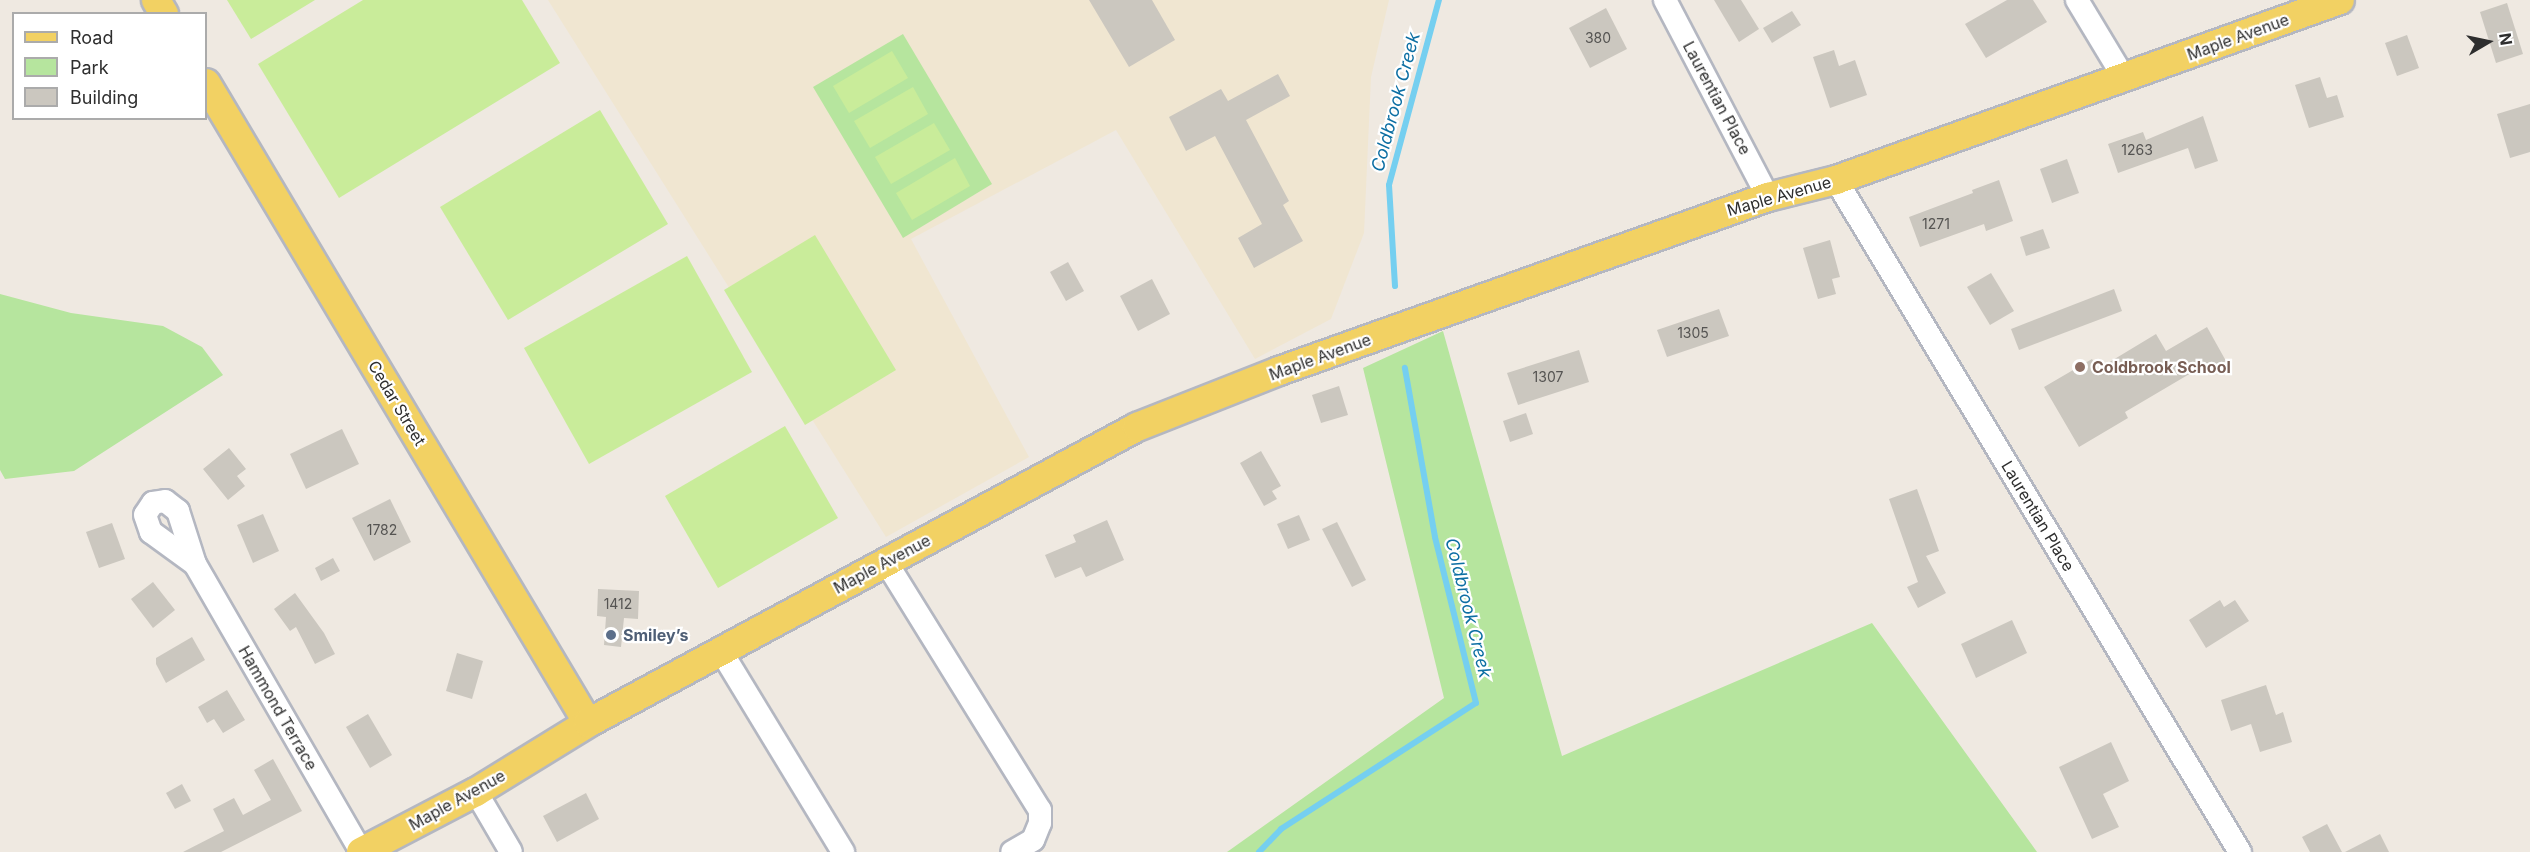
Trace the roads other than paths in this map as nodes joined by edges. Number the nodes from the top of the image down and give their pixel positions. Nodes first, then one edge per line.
1 (1665, 0) edge
2 (2077, 0) edge
3 (2340, 0) edge
4 (2124, 78) junction
5 (207, 85) edge
6 (1836, 180) junction
7 (1768, 196) junction
8 (886, 561) junction
9 (195, 564) dead end
10 (721, 651) junction
11 (588, 723) junction
12 (476, 792) junction
13 (361, 852) edge
14 (511, 852) edge
15 (843, 852) edge
16 (1012, 852) edge
17 (2240, 852) edge

1 - 7 street, Laurentian Place
2 - 4 street
3 - 4 main road, Maple Avenue
4 - 6 main road, Maple Avenue
5 - 11 main road, Cedar Street
6 - 7 main road, Maple Avenue
6 - 17 street, Laurentian Place
7 - 8 main road, Maple Avenue
8 - 10 main road, Maple Avenue
8 - 16 street
9 - 13 street, Hammond Terrace
10 - 11 main road, Maple Avenue
10 - 15 street
11 - 12 main road, Maple Avenue
12 - 13 main road, Maple Avenue
12 - 14 street

